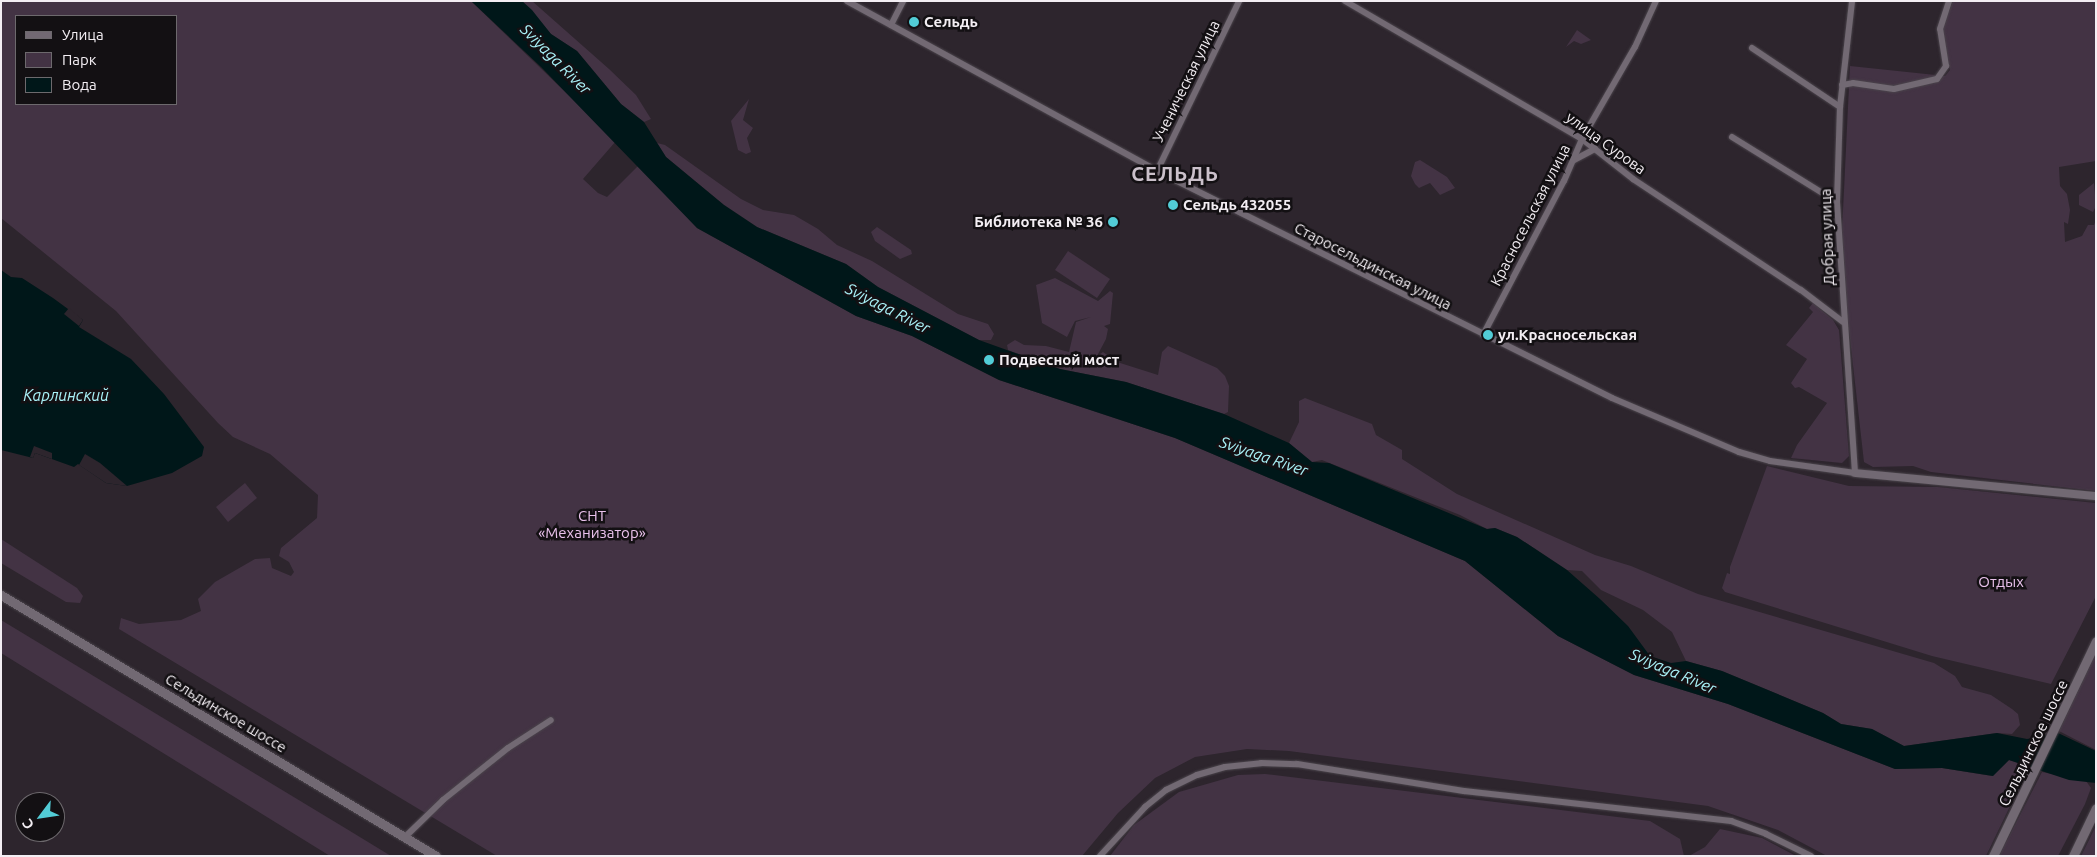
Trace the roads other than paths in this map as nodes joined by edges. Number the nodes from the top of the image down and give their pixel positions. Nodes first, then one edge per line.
1 (847, 1) edge
2 (903, 1) edge
3 (1239, 1) edge
4 (1345, 1) edge
5 (1656, 1) edge
6 (1852, 1) edge
7 (1949, 1) edge
8 (891, 25) junction
9 (1752, 48) dead end
10 (1842, 85) junction
11 (1840, 107) junction
12 (1732, 137) dead end
13 (1582, 139) junction
14 (1595, 149) junction
15 (1573, 161) junction
16 (1157, 171) junction
17 (1837, 202) junction
18 (1843, 322) junction
19 (1483, 335) junction
20 (1855, 473) junction
21 (2096, 496) edge
22 (1, 594) edge
23 (2096, 641) edge
24 (551, 720) dead end
25 (2096, 808) edge
26 (405, 837) junction
27 (436, 856) edge
28 (1100, 856) edge
29 (1812, 856) edge
30 (1993, 856) edge
31 (2073, 856) edge

1 - 8 street, Старосельдинская улица
2 - 8 street
3 - 16 street, Ученическая улица
4 - 13 street, улица Сурова
5 - 13 street, Красносельская улица
6 - 10 street, Добрая улица
7 - 10 street
8 - 16 street, Старосельдинская улица
9 - 11 street
10 - 11 street, Добрая улица
11 - 17 street, Добрая улица
12 - 17 street
13 - 14 street, улица Сурова
13 - 15 street, Красносельская улица
14 - 15 street
14 - 18 street, улица Сурова
15 - 19 street, Красносельская улица
16 - 19 street, Старосельдинская улица
17 - 18 street, Добрая улица
18 - 20 street, Добрая улица
19 - 20 street, Старосельдинская улица
20 - 21 street
22 - 26 main road, Сельдинское шоссе
23 - 30 main road, Сельдинское шоссе
24 - 26 street
25 - 31 main road
26 - 27 main road, Сельдинское шоссе
28 - 29 street

